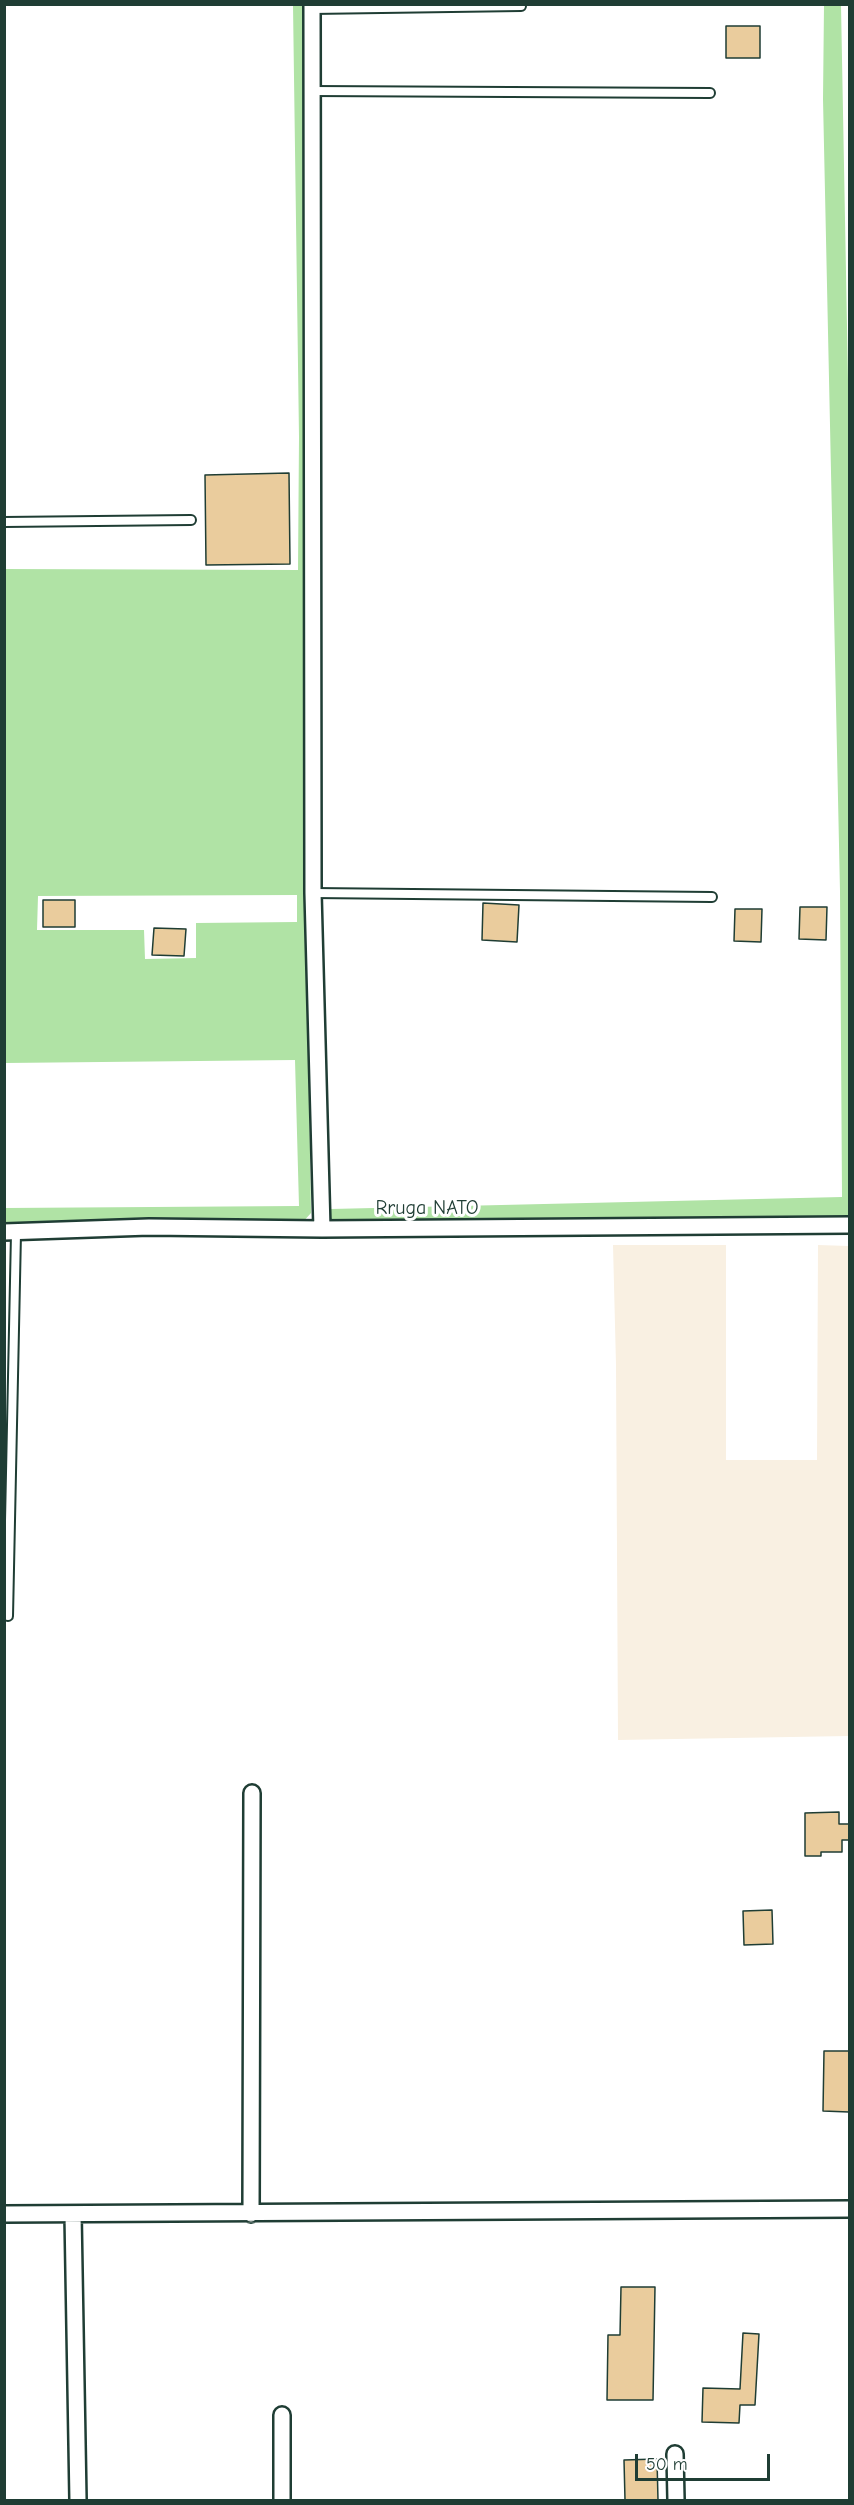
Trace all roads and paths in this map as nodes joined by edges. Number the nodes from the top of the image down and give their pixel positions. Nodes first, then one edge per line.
1 (521, 6) dead end
2 (312, 7) edge
3 (311, 91) junction
4 (710, 93) dead end
5 (191, 520) dead end
6 (4, 522) edge
7 (313, 892) junction
8 (712, 897) dead end
9 (849, 1226) edge
10 (322, 1229) junction
11 (10, 1232) edge
12 (8, 1616) dead end
13 (252, 1793) dead end
14 (849, 2209) edge
15 (4, 2214) edge
16 (73, 2214) junction
17 (251, 2214) junction
18 (282, 2415) dead end
19 (675, 2454) dead end
20 (78, 2500) edge
21 (282, 2500) edge
22 (676, 2500) edge

1 - 2 lane
2 - 3 street
3 - 4 lane
3 - 7 street
5 - 6 lane
7 - 8 lane
7 - 10 street
9 - 10 street, Rruga NATO
10 - 11 street, Rruga NATO
11 - 12 lane
13 - 17 street
14 - 17 street
15 - 16 street
16 - 17 street
16 - 20 street
18 - 21 street
19 - 22 street

